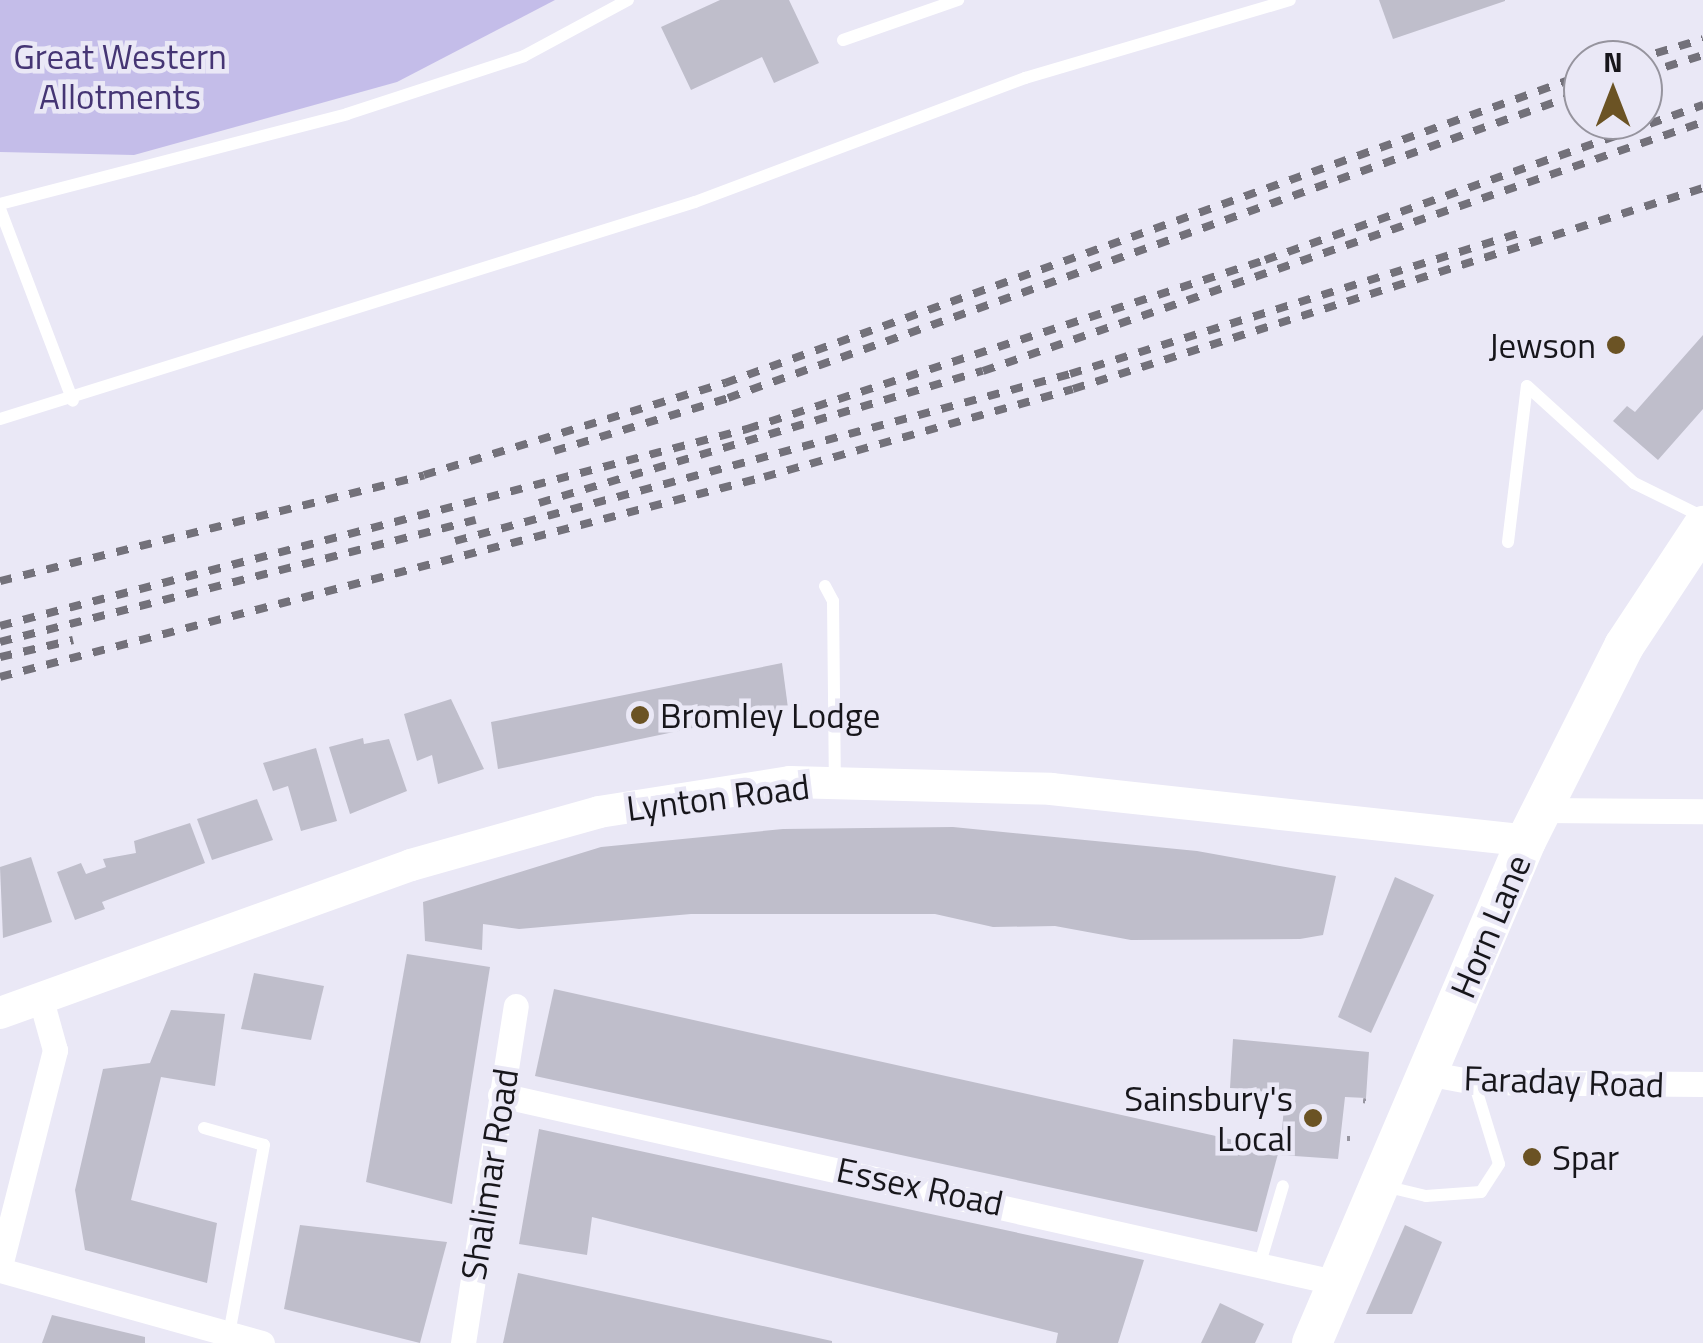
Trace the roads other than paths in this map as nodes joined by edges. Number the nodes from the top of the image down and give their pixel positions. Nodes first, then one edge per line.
1 (628, 0) edge
2 (958, 0) edge
3 (1290, 0) edge
4 (842, 40) dead end
5 (0, 207) edge
6 (73, 401) junction
7 (0, 419) edge
8 (1703, 517) edge
9 (1703, 526) edge
10 (1508, 542) dead end
11 (825, 586) dead end
12 (835, 783) junction
13 (1703, 810) edge
14 (1534, 826) junction
15 (41, 1000) junction
16 (516, 1006) dead end
17 (0, 1013) edge
18 (1426, 1074) junction
19 (1474, 1082) junction
20 (1703, 1084) edge
21 (500, 1095) junction
22 (204, 1128) dead end
23 (1378, 1185) junction
24 (1283, 1186) dead end
25 (1260, 1263) junction
26 (0, 1268) edge
27 (1338, 1283) junction
28 (230, 1334) junction
29 (262, 1343) edge
30 (463, 1343) edge
31 (1312, 1343) edge

1 - 5 lane
2 - 4 lane
3 - 6 lane
5 - 6 lane
6 - 7 lane
8 - 10 lane
9 - 14 main road, Horn Lane
11 - 12 lane
12 - 14 street, Lynton Road
12 - 15 street, Lynton Road
13 - 14 street
14 - 18 main road, Horn Lane
15 - 17 street, Lynton Road
15 - 26 street
16 - 21 street, Shalimar Road
18 - 19 street, Faraday Road
18 - 23 main road, Horn Lane
19 - 20 street, Faraday Road
19 - 23 lane
21 - 25 street, Essex Road
21 - 30 street, Shalimar Road
22 - 28 lane
23 - 27 main road, Horn Lane
24 - 25 lane
25 - 27 street, Essex Road
26 - 28 street
27 - 31 main road, Horn Lane
28 - 29 street

